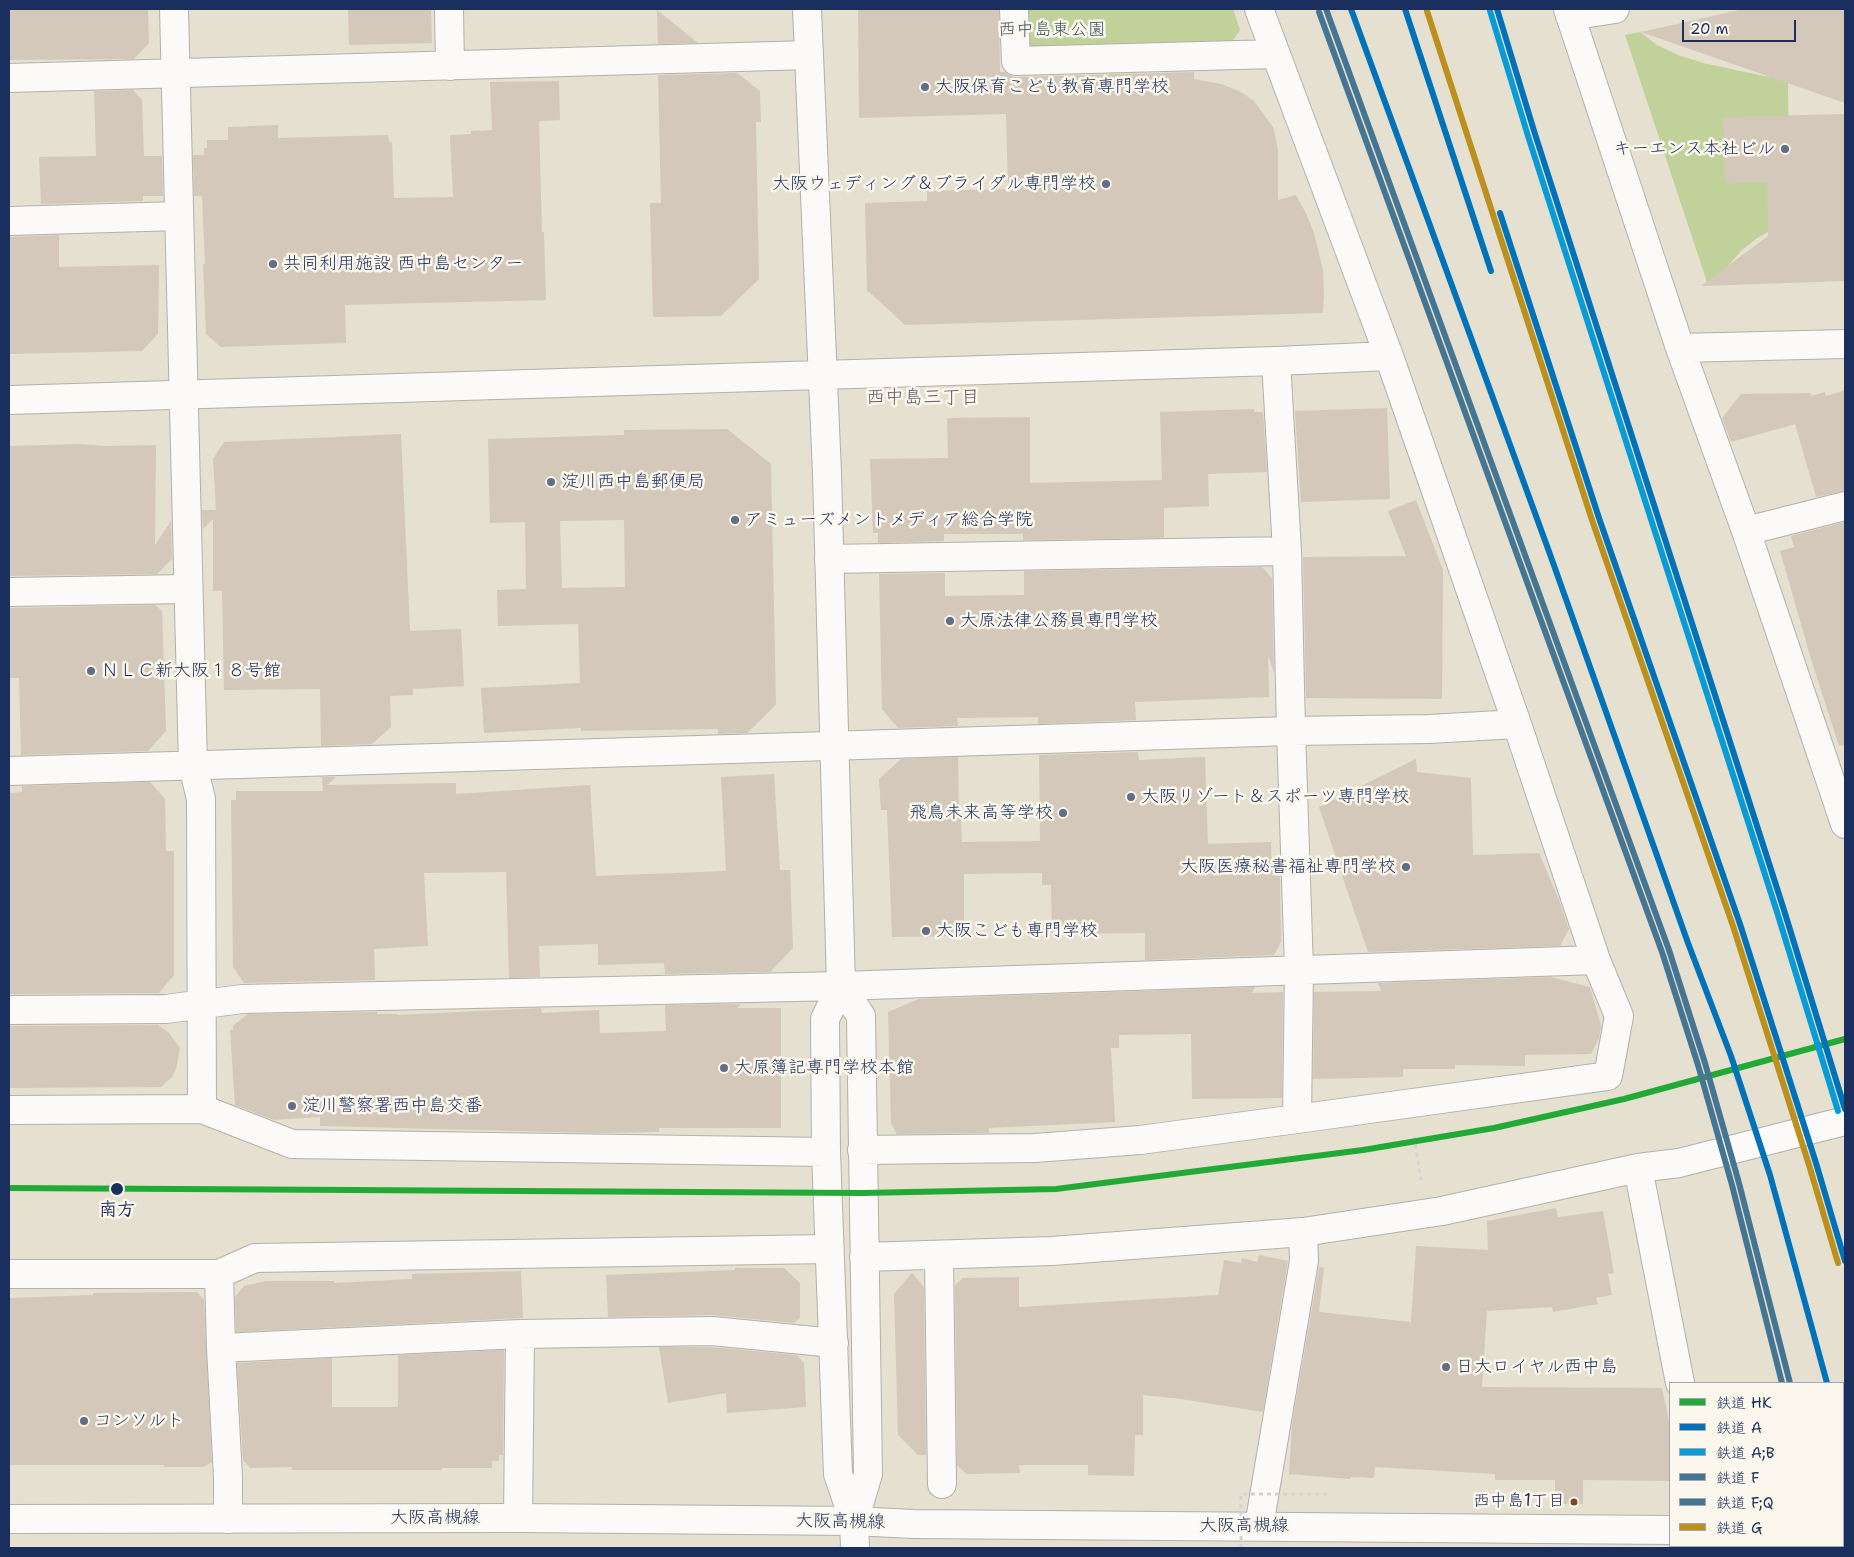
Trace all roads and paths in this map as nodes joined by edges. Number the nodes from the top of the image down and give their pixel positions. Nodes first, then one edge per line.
1 (174, 9) edge
2 (449, 9) edge
3 (806, 9) edge
4 (1014, 9) edge
5 (1259, 9) edge
6 (1614, 9) edge
7 (1569, 13) edge
8 (1275, 54) junction
9 (809, 55) junction
10 (450, 66) junction
11 (176, 73) junction
12 (9, 78) edge
13 (179, 216) junction
14 (9, 221) edge
15 (1845, 344) edge
16 (1680, 348) junction
17 (1389, 356) junction
18 (1276, 361) junction
19 (823, 374) junction
20 (183, 396) junction
21 (9, 400) edge
22 (1845, 506) edge
23 (1746, 531) junction
24 (1287, 551) junction
25 (829, 559) junction
26 (188, 589) junction
27 (9, 592) edge
28 (1517, 724) junction
29 (1291, 730) junction
30 (834, 746) junction
31 (193, 766) junction
32 (9, 771) edge
33 (1845, 824) edge
34 (1596, 960) junction
35 (1299, 969) junction
36 (841, 986) junction
37 (202, 1005) junction
38 (9, 1010) edge
39 (202, 1109) junction
40 (9, 1110) edge
41 (1298, 1119) junction
42 (1845, 1121) edge
43 (1414, 1132) dead end
44 (862, 1150) junction
45 (826, 1152) junction
46 (1638, 1168) junction
47 (1422, 1190) dead end
48 (1303, 1232) junction
49 (830, 1249) junction
50 (938, 1255) junction
51 (864, 1257) junction
52 (9, 1274) edge
53 (219, 1274) junction
54 (520, 1334) junction
55 (834, 1343) junction
56 (221, 1348) junction
57 (1680, 1382) edge
58 (942, 1484) dead end
59 (1328, 1494) dead end
60 (9, 1518) edge
61 (518, 1518) junction
62 (228, 1519) junction
63 (854, 1521) junction
64 (1259, 1526) junction
65 (1669, 1530) edge
66 (855, 1548) edge
67 (1241, 1548) edge

1 - 11 street
2 - 10 street
3 - 9 street
4 - 8 street
5 - 8 street
6 - 7 street
7 - 16 street
8 - 17 street
9 - 10 street
9 - 19 street
10 - 11 street
11 - 12 street
11 - 13 street
13 - 14 street
13 - 20 street
15 - 16 street
16 - 23 street
17 - 18 street
17 - 28 street
18 - 19 street
18 - 24 street
19 - 20 street
19 - 25 street
20 - 21 street
20 - 26 street
22 - 23 street
23 - 33 street
24 - 25 street
24 - 29 street
25 - 30 street
26 - 27 street
26 - 31 street
28 - 29 street
28 - 34 street
29 - 30 street
29 - 35 street
30 - 31 street
30 - 36 street
31 - 32 street
31 - 37 street
34 - 35 street
34 - 41 street
35 - 36 street
35 - 41 street
36 - 37 street
36 - 44 street
36 - 45 street
37 - 38 street
37 - 39 street
39 - 40 street
39 - 45 street
41 - 44 street
42 - 46 street
43 - 47 path
44 - 51 street
45 - 49 street
46 - 48 street
46 - 57 street
48 - 50 street
48 - 64 street
49 - 53 street
49 - 55 street
50 - 51 street
50 - 58 street
51 - 63 street
52 - 53 street
53 - 56 street
54 - 55 street
54 - 56 street
54 - 61 street
55 - 63 street
56 - 62 street
59 - 67 path, bridge
60 - 62 street, 大阪高槻線
61 - 62 street, 大阪高槻線
61 - 63 street, 大阪高槻線
63 - 64 street, 大阪高槻線
63 - 66 street
64 - 65 street, 大阪高槻線

